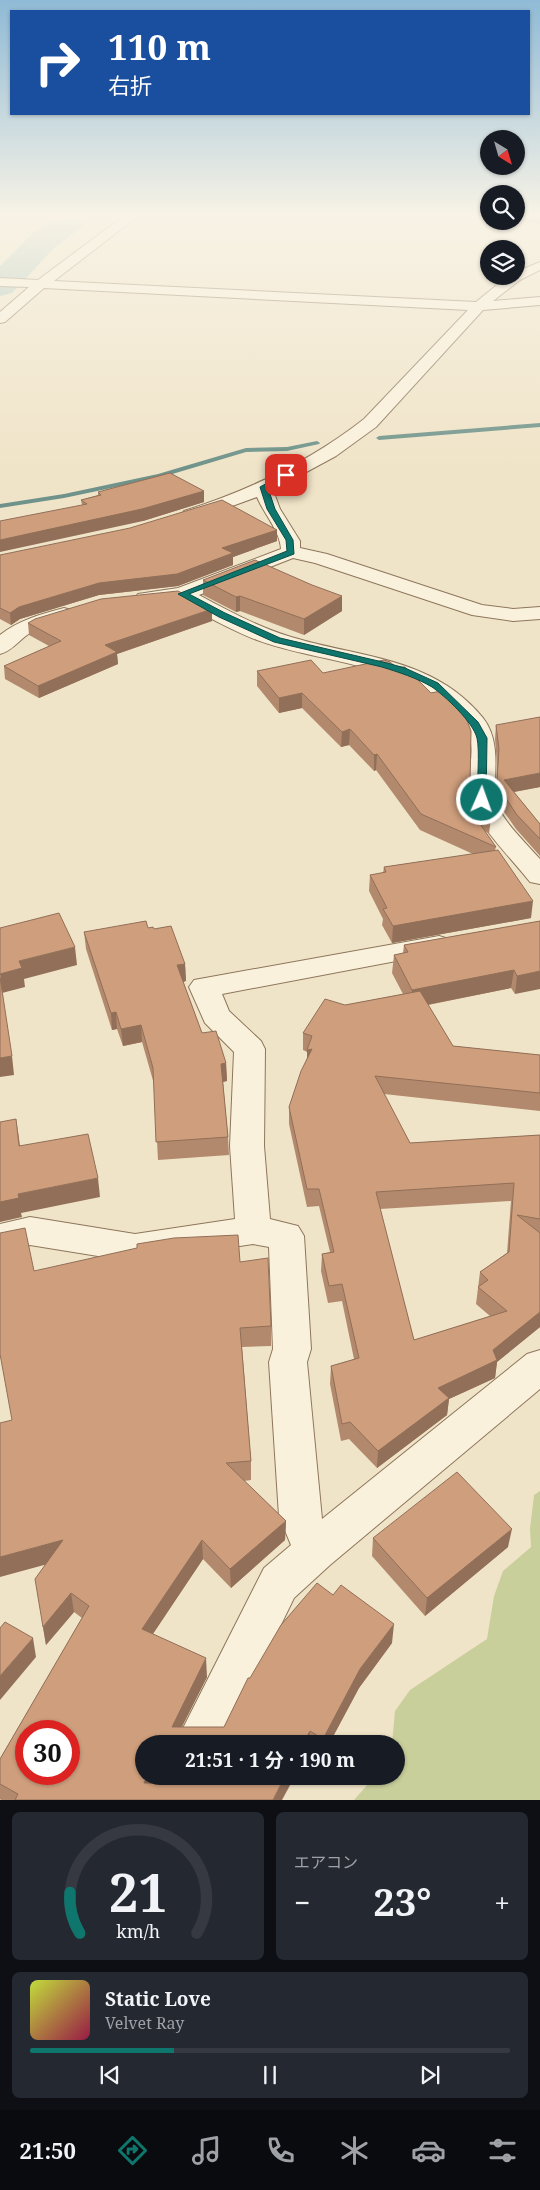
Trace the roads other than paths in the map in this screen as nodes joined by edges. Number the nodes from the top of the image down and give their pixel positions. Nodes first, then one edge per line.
1 (19, 300) edge
2 (358, 300) edge
3 (485, 300) edge
4 (540, 301) edge
5 (479, 306) junction
6 (0, 319) edge
7 (264, 487) junction
8 (173, 520) edge
9 (291, 552) junction
10 (182, 594) junction
11 (128, 600) edge
12 (82, 608) edge
13 (540, 613) edge
14 (0, 647) edge
15 (540, 876) edge
16 (463, 940) edge
17 (253, 1230) junction
18 (0, 1238) edge
19 (540, 1366) edge
20 (315, 1551) junction
21 (203, 1735) edge
22 (179, 1785) edge
23 (172, 1800) edge

1 - 6 street
2 - 5 street
3 - 5 street
4 - 5 street
5 - 7 street
7 - 8 street
7 - 9 street
9 - 10 street
9 - 13 street
10 - 11 street
10 - 15 street
12 - 14 street
16 - 17 street
17 - 18 street
17 - 20 street
19 - 20 street
20 - 21 street
22 - 23 street

